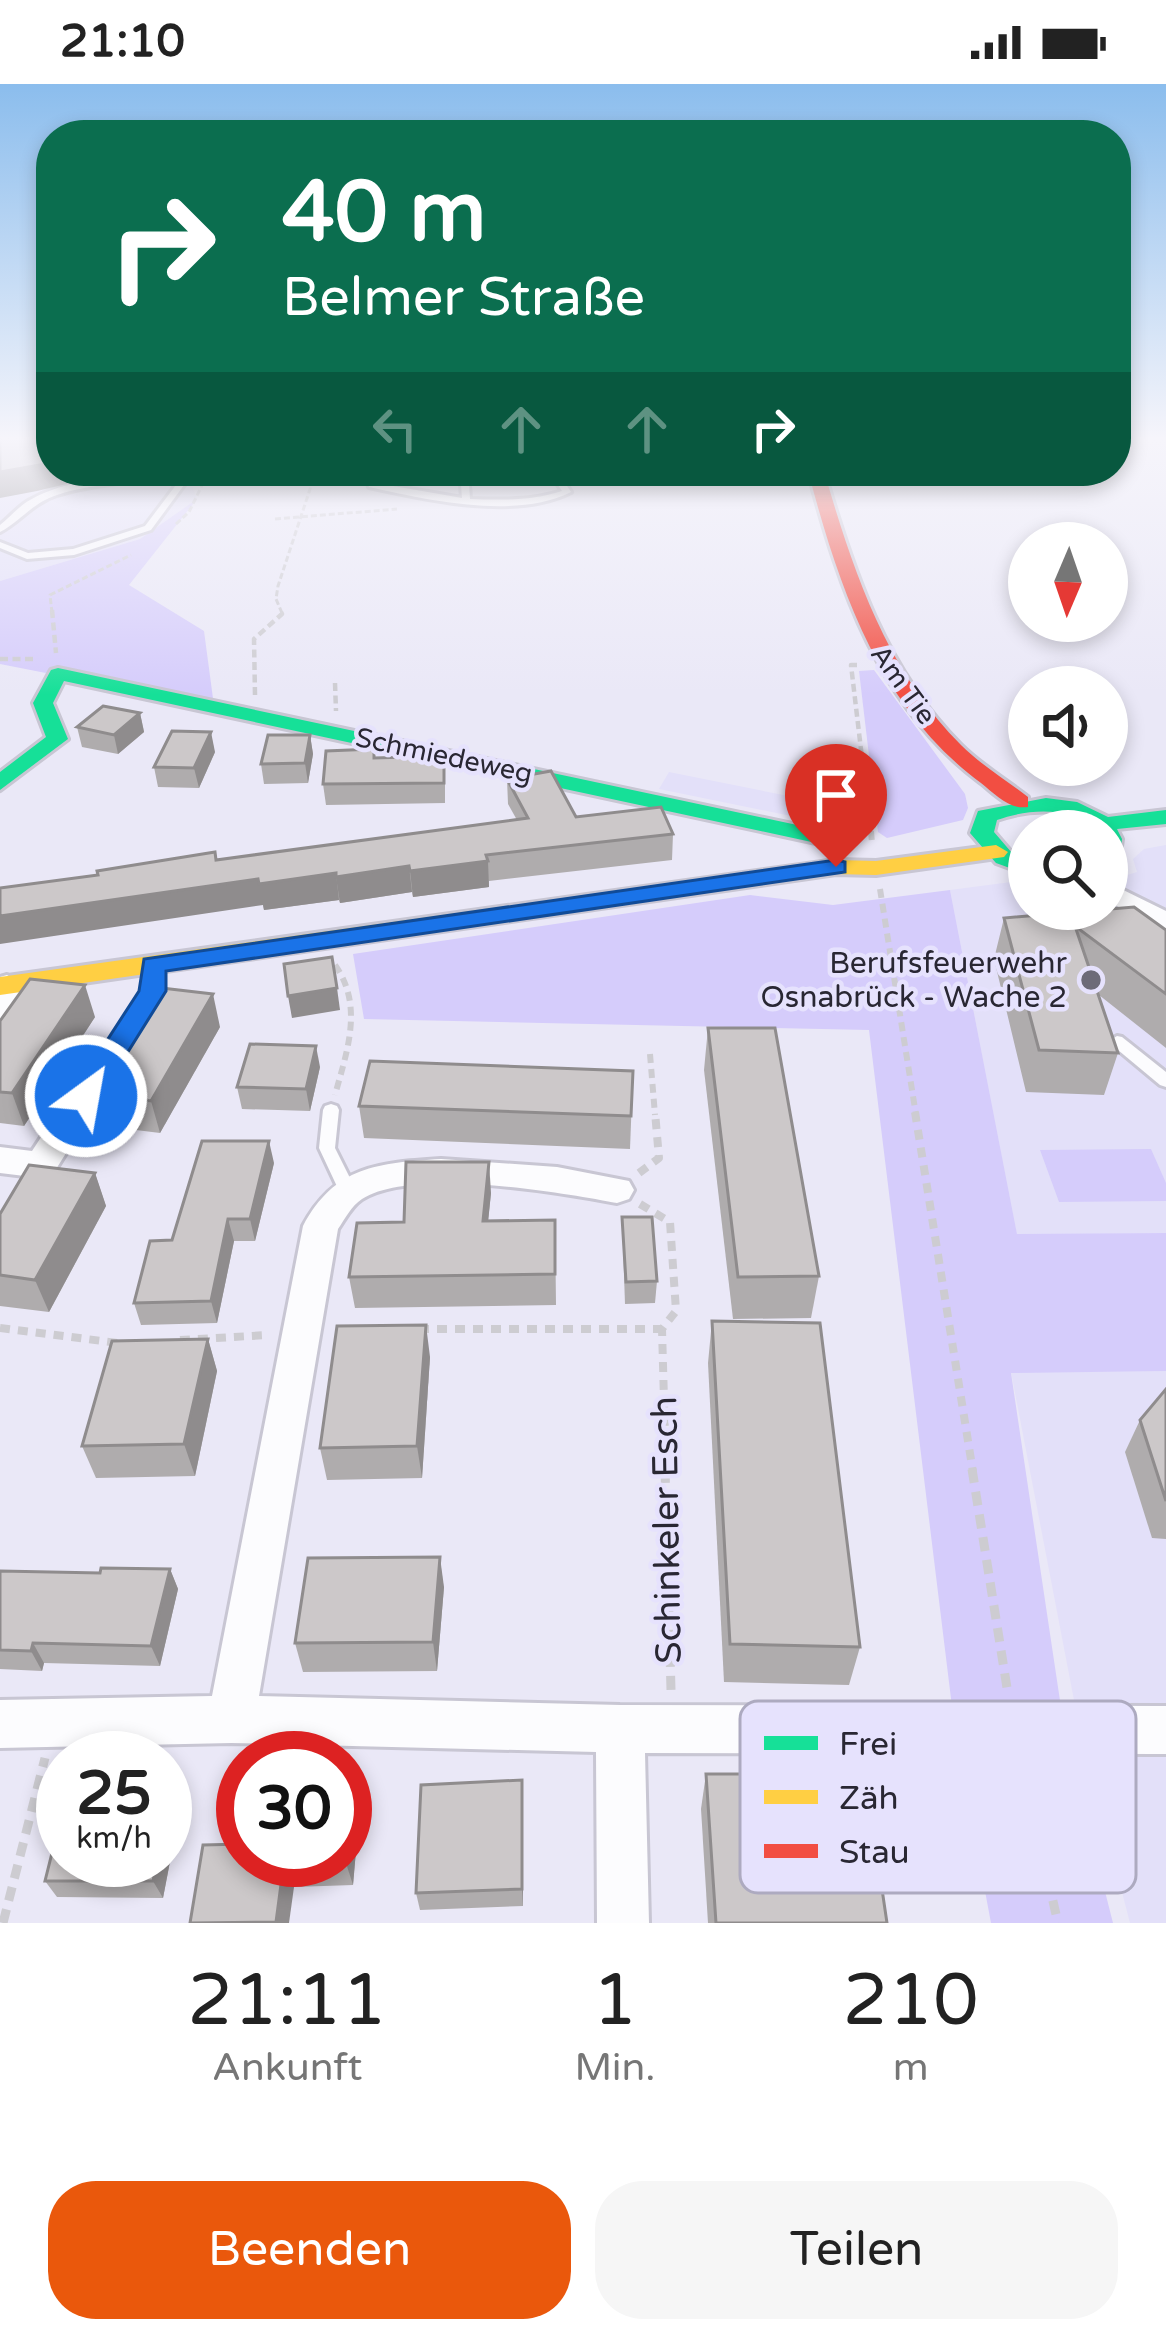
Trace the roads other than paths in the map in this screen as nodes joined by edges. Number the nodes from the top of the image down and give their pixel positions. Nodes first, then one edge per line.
1 (152, 523) edge
2 (830, 523) edge
3 (0, 545) edge
4 (0, 783) edge
5 (1009, 804) junction
6 (1075, 810) edge
7 (1166, 817) edge
8 (1166, 828) edge
9 (1128, 832) edge
10 (1128, 836) edge
11 (990, 844) junction
12 (833, 853) junction
13 (1008, 855) edge
14 (1128, 888) edge
15 (1128, 901) edge
16 (1162, 919) edge
17 (2, 993) edge
18 (128, 1030) edge
19 (1117, 1041) edge
20 (1166, 1081) edge
21 (331, 1110) road end
22 (0, 1160) edge
23 (347, 1190) junction
24 (617, 1190) road end
25 (231, 1719) junction
26 (0, 1724) edge
27 (620, 1730) junction
28 (740, 1732) edge
29 (623, 1923) edge

1 - 3 lane
2 - 5 street, Am Tie
4 - 12 street, Schmiedeweg
5 - 6 street
5 - 11 street
7 - 9 street
8 - 10 street
11 - 12 street
11 - 12 street
11 - 13 street
12 - 17 street
14 - 16 street
15 - 16 street
18 - 22 street
19 - 20 lane
21 - 23 lane
23 - 24 street
23 - 25 street
25 - 26 street
25 - 27 street
27 - 28 street
27 - 29 street

